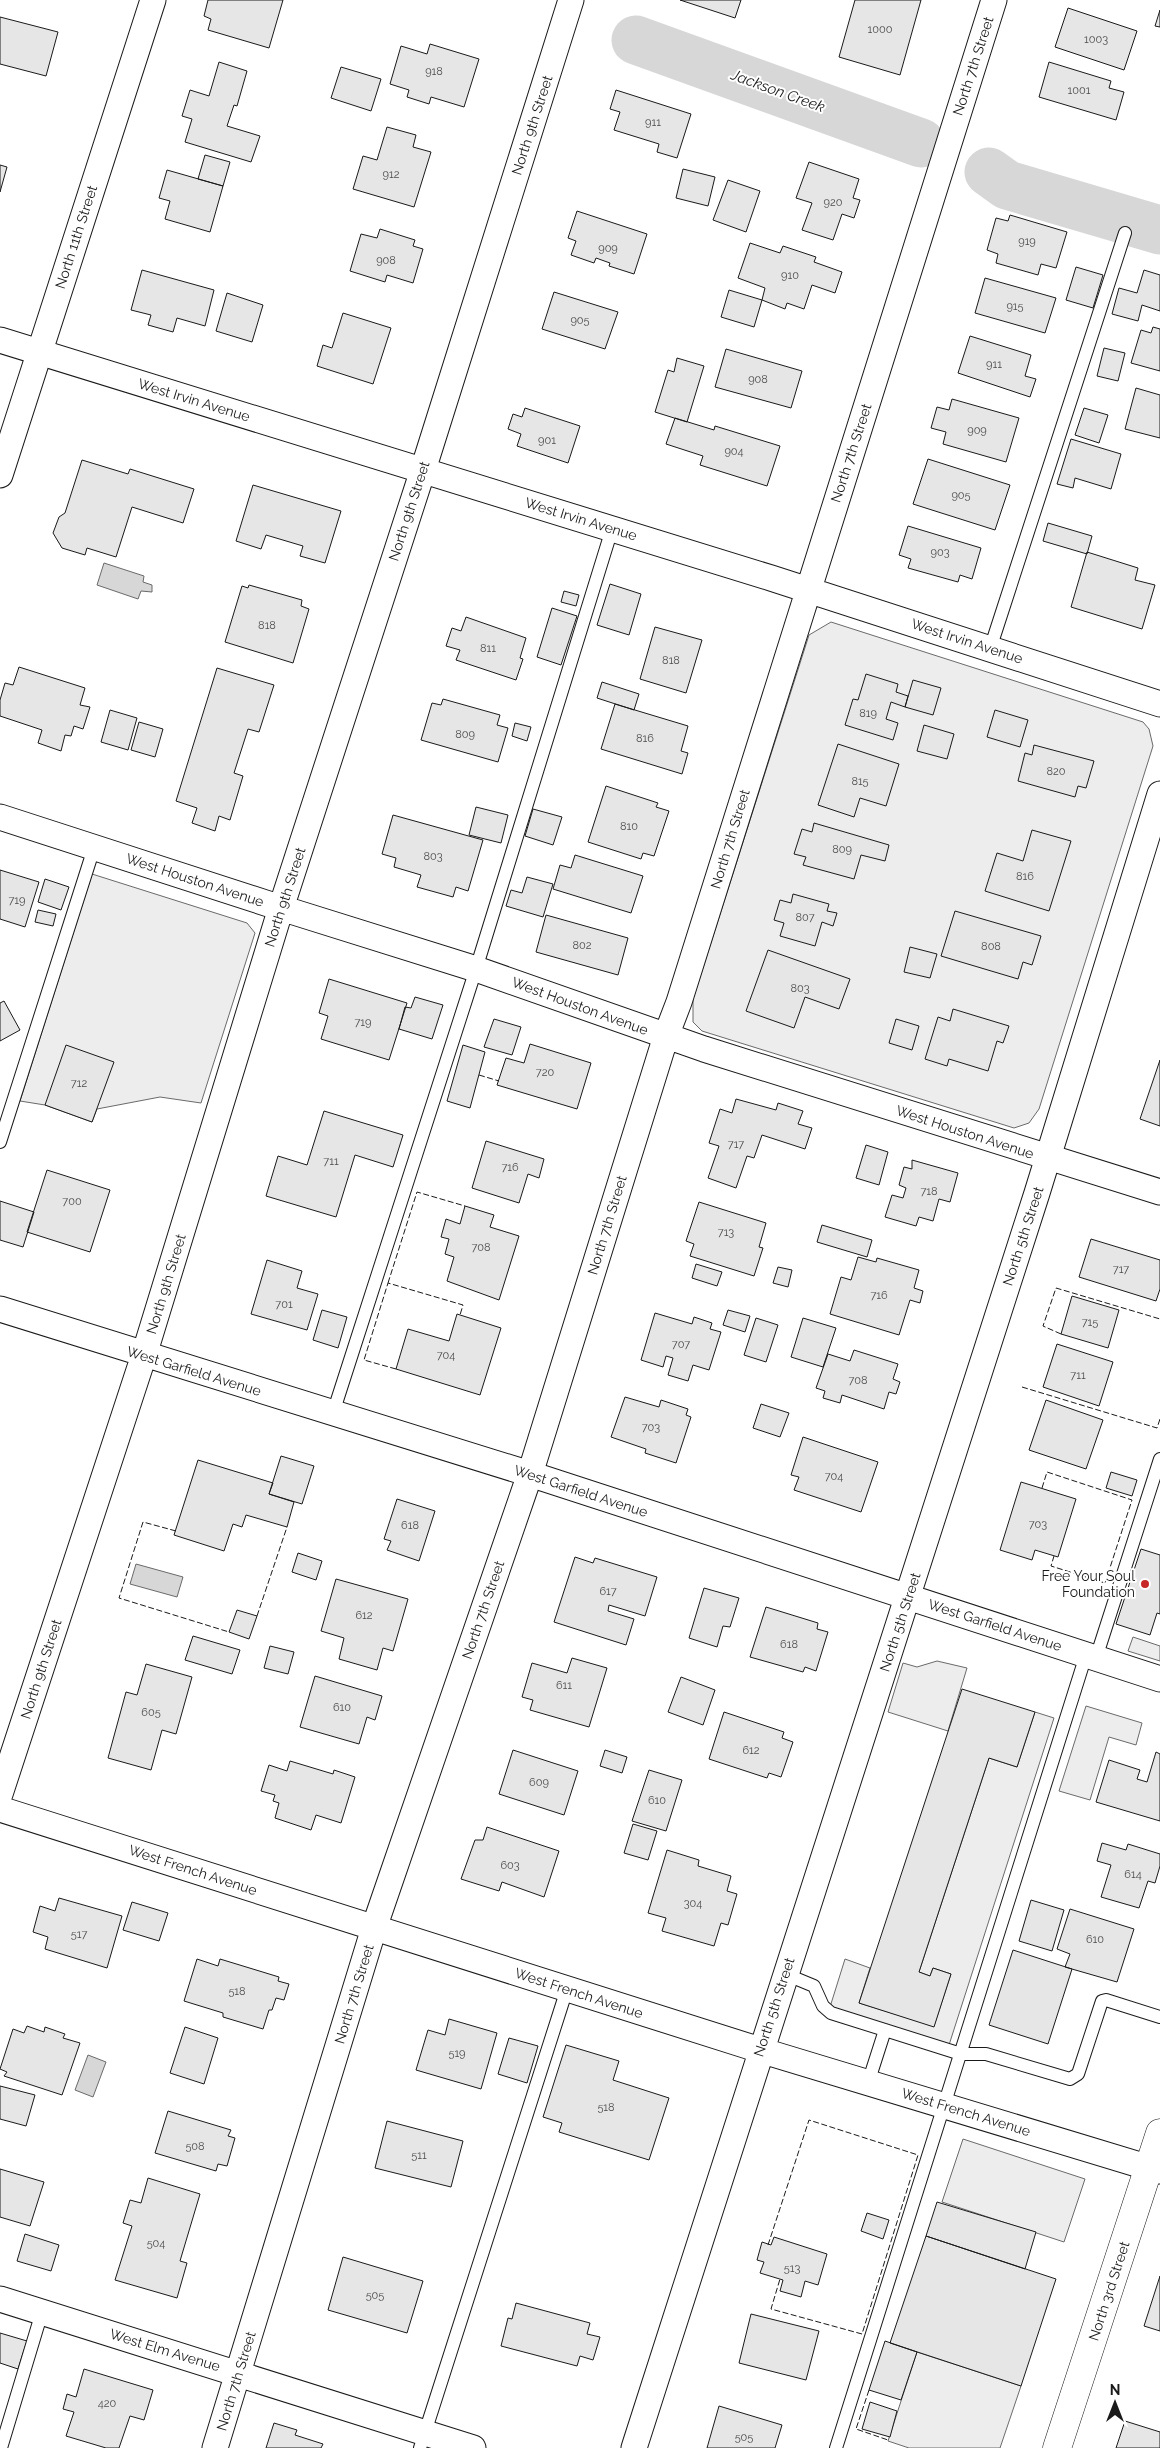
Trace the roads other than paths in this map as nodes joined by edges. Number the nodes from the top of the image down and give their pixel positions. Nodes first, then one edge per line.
1 (153, 0) edge
2 (571, 0) edge
3 (994, 0) edge
4 (1125, 233) dead end
5 (0, 340) edge
6 (38, 352) junction
7 (423, 470) junction
8 (0, 476) edge
9 (612, 529) junction
10 (808, 590) junction
11 (990, 649) junction
12 (1160, 704) edge
13 (1160, 794) edge
14 (0, 817) edge
15 (94, 848) junction
16 (281, 908) junction
17 (476, 969) junction
18 (666, 1036) junction
19 (0, 1142) edge
20 (1048, 1158) junction
21 (1160, 1192) edge
22 (0, 1310) edge
23 (144, 1355) junction
24 (333, 1413) junction
25 (1160, 1459) edge
26 (530, 1474) junction
27 (908, 1596) junction
28 (1091, 1656) junction
29 (1160, 1679) edge
30 (0, 1794) edge
31 (0, 1809) edge
32 (374, 1928) junction
33 (785, 1974) junction
34 (567, 1989) junction
35 (1160, 2017) edge
36 (885, 2030) junction
37 (760, 2050) junction
38 (961, 2054) junction
39 (868, 2083) junction
40 (945, 2106) junction
41 (1160, 2133) edge
42 (1155, 2170) edge
43 (0, 2299) edge
44 (42, 2312) junction
45 (239, 2373) junction
46 (423, 2440) edge
47 (0, 2448) edge
48 (215, 2448) edge
49 (473, 2448) edge
50 (634, 2448) edge
51 (836, 2448) edge
52 (1056, 2448) edge

1 - 6 street, North 11th Street
2 - 7 street, North 9th Street
3 - 10 street, North 7th Street
4 - 11 lane
5 - 6 street, West Irvin Avenue
6 - 7 street, West Irvin Avenue
6 - 8 street, North 11th Street
7 - 9 street, West Irvin Avenue
7 - 16 street, North 9th Street
9 - 10 street, West Irvin Avenue
9 - 17 lane
10 - 11 street, West Irvin Avenue
10 - 18 street, North 7th Street
11 - 12 street, West Irvin Avenue
13 - 20 street, North 5th Street
14 - 15 street, West Houston Avenue
15 - 16 street, West Houston Avenue
15 - 19 lane
16 - 17 street, West Houston Avenue
16 - 23 street, North 9th Street
17 - 18 street, West Houston Avenue
17 - 24 lane
18 - 20 street, West Houston Avenue
18 - 26 street, North 7th Street
20 - 21 street, West Houston Avenue
20 - 27 street, North 5th Street
22 - 23 street, West Garfield Avenue
23 - 24 street, West Garfield Avenue
23 - 30 street, North 9th Street
24 - 26 street, West Garfield Avenue
25 - 28 lane
26 - 27 street, West Garfield Avenue
26 - 32 street, North 7th Street
27 - 28 street, West Garfield Avenue
27 - 33 street, North 5th Street
28 - 29 street, West Garfield Avenue
28 - 38 lane
31 - 32 street, West French Avenue
32 - 34 street, West French Avenue
32 - 45 street, North 7th Street
33 - 36 lane
33 - 37 street, North 5th Street
34 - 37 street, West French Avenue
34 - 46 lane
35 - 38 lane
36 - 38 lane
36 - 39 lane
37 - 39 street, West French Avenue
37 - 50 street, North 5th Street
38 - 40 lane
39 - 40 street, West French Avenue
40 - 42 street, West French Avenue
40 - 51 lane
41 - 42 main road, North 3rd Street
42 - 52 main road, North 3rd Street
43 - 44 street, West Elm Avenue
44 - 45 street, West Elm Avenue
44 - 47 lane
45 - 46 street, West Elm Avenue
45 - 48 street, North 7th Street
46 - 49 street, West Elm Avenue

